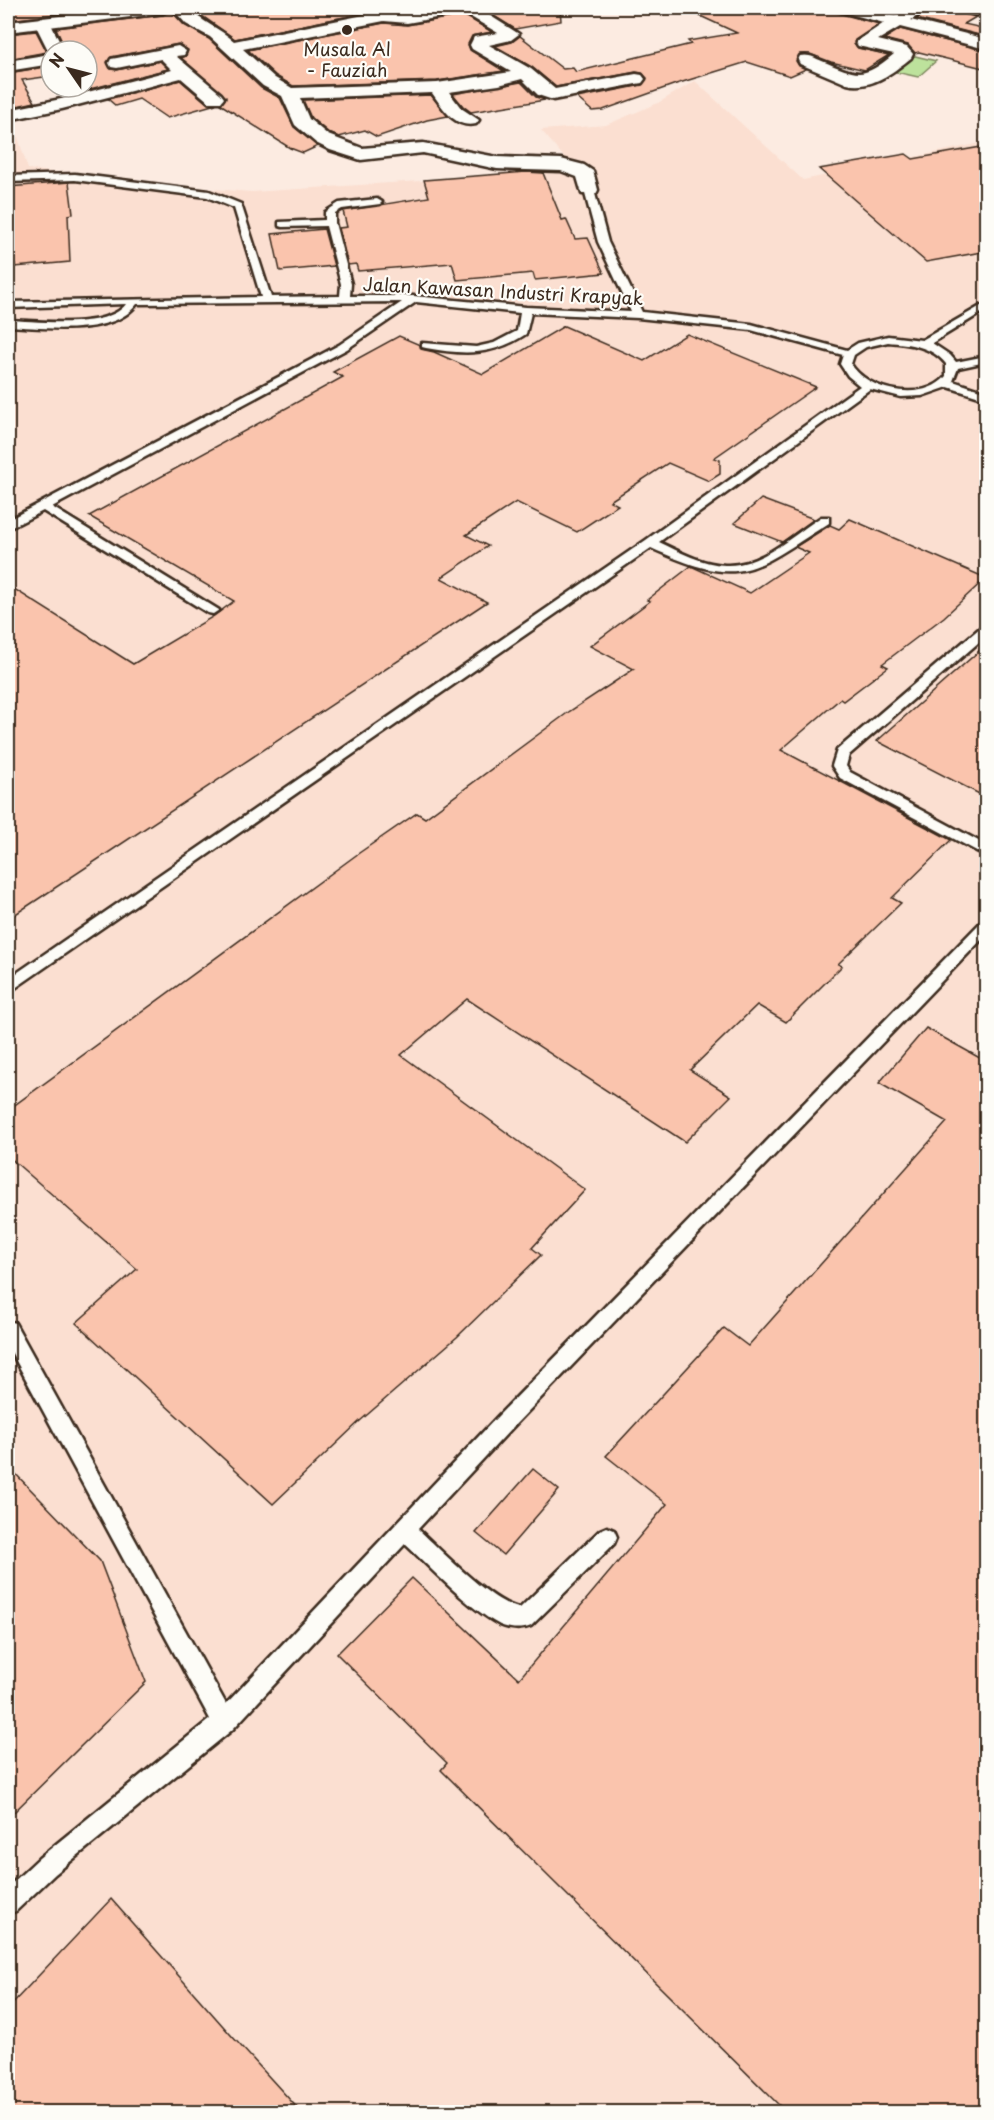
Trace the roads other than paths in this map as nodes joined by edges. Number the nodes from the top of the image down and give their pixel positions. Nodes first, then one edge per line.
1 (163, 8) edge
2 (180, 8) edge
3 (464, 8) edge
4 (468, 8) edge
5 (919, 8) edge
6 (967, 8) edge
7 (853, 10) edge
8 (381, 12) edge
9 (987, 12) edge
10 (896, 21) junction
11 (42, 22) junction
12 (323, 26) junction
13 (8, 27) edge
14 (855, 37) junction
15 (50, 39) edge
16 (340, 40) dead end
17 (987, 45) edge
18 (229, 47) junction
19 (806, 60) dead end
20 (39, 61) edge
21 (117, 63) dead end
22 (8, 66) edge
23 (184, 72) junction
24 (525, 73) junction
25 (636, 79) dead end
26 (152, 80) junction
27 (437, 88) junction
28 (289, 93) junction
29 (176, 95) dead end
30 (215, 98) dead end
31 (8, 115) edge
32 (470, 120) dead end
33 (8, 178) edge
34 (590, 190) joint
35 (377, 202) dead end
36 (330, 223) junction
37 (282, 224) dead end
38 (345, 299) junction
39 (414, 299) junction
40 (267, 300) junction
41 (134, 301) junction
42 (8, 305) edge
43 (987, 306) edge
44 (526, 310) junction
45 (638, 315) junction
46 (8, 323) edge
47 (923, 344) junction
48 (426, 345) dead end
49 (849, 353) junction
50 (987, 359) edge
51 (953, 366) junction
52 (948, 383) junction
53 (867, 386) junction
54 (987, 396) edge
55 (44, 507) junction
56 (825, 520) dead end
57 (8, 525) edge
58 (650, 543) junction
59 (213, 610) dead end
60 (987, 630) edge
61 (987, 851) edge
62 (987, 926) edge
63 (8, 987) edge
64 (8, 1329) edge
65 (404, 1530) junction
66 (607, 1537) dead end
67 (224, 1722) junction
68 (8, 1903) edge

1 - 11 street
2 - 18 street
3 - 8 street
4 - 24 street
5 - 10 street
6 - 9 street
7 - 10 street
7 - 14 street
8 - 12 street
10 - 14 street
10 - 17 street
11 - 13 street
11 - 15 street
12 - 16 street
12 - 18 street
14 - 19 street
18 - 28 street
20 - 22 street
21 - 23 street
23 - 26 street
23 - 30 street
24 - 25 street
24 - 27 street
26 - 29 street
26 - 31 street
27 - 28 street
27 - 32 street
28 - 34 street
33 - 40 lane
34 - 45 lane
35 - 36 lane
36 - 37 lane
36 - 38 lane
38 - 39 lane, Jalan Kawasan Industri Krapyak
38 - 40 lane, Jalan Kawasan Industri Krapyak
39 - 44 lane, Jalan Kawasan Industri Krapyak
39 - 55 lane
40 - 41 lane, Jalan Kawasan Industri Krapyak
41 - 42 lane, Jalan Kawasan Industri Krapyak
41 - 46 lane
43 - 47 lane
44 - 45 lane, Jalan Kawasan Industri Krapyak
44 - 48 lane
45 - 49 lane, Jalan Kawasan Industri Krapyak
47 - 49 lane
47 - 51 lane
49 - 53 lane
50 - 51 lane
51 - 52 lane
52 - 53 lane
52 - 54 lane
53 - 58 lane
55 - 57 lane
55 - 59 lane
56 - 58 lane
58 - 63 lane
60 - 61 lane
62 - 65 lane
64 - 67 lane
65 - 66 lane
65 - 67 lane
67 - 68 lane

